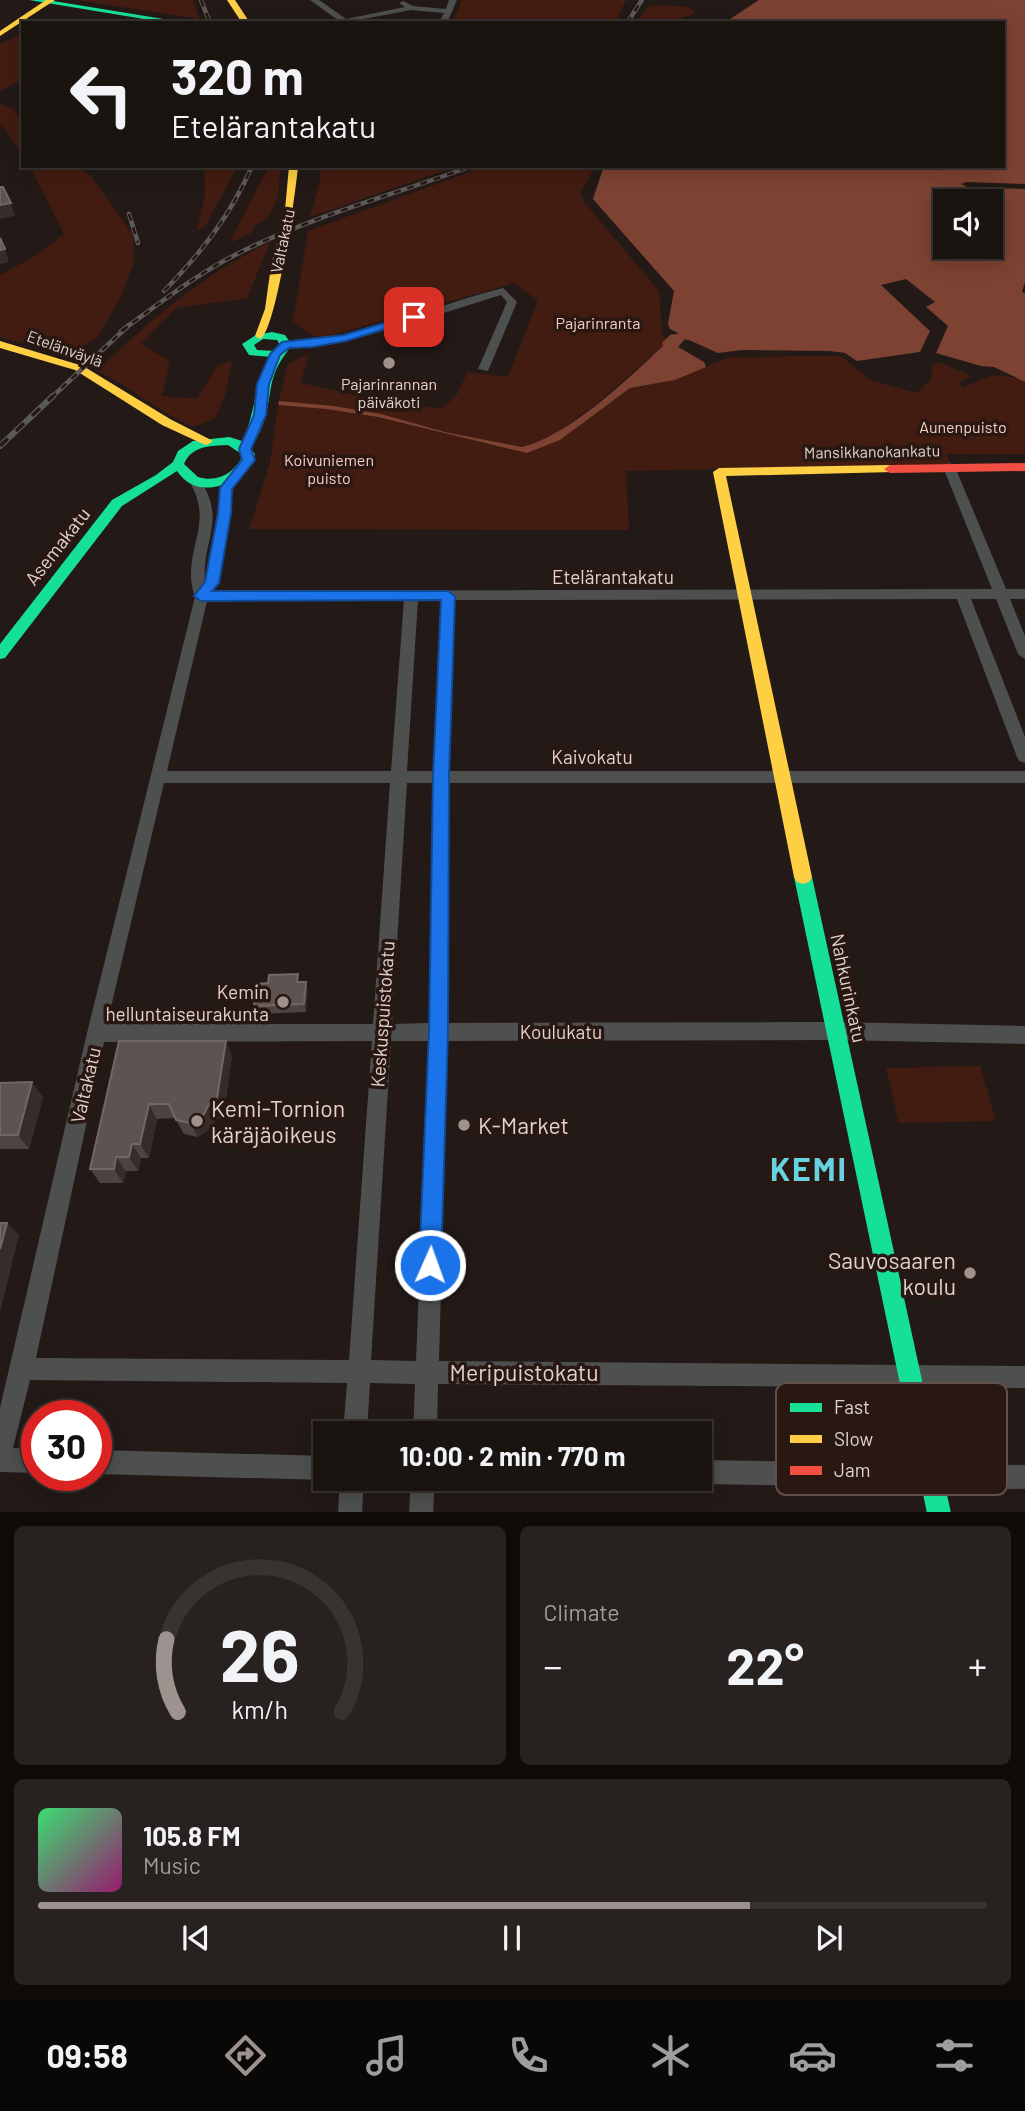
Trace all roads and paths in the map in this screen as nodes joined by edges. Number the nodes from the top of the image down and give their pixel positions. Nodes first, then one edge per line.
1 (35, 0) edge
2 (51, 0) edge
3 (231, 0) edge
4 (314, 0) edge
5 (398, 0) edge
6 (453, 0) edge
7 (411, 8) junction
8 (448, 11) junction
9 (0, 21) edge
10 (171, 21) edge
11 (245, 21) edge
12 (345, 21) edge
13 (351, 21) edge
14 (444, 21) edge
15 (0, 34) edge
16 (294, 168) edge
17 (269, 316) junction
18 (260, 336) junction
19 (0, 344) edge
20 (281, 345) junction
21 (253, 353) junction
22 (484, 369) dead end
23 (150, 414) junction
24 (213, 441) junction
25 (245, 449) junction
26 (949, 467) junction
27 (1025, 467) edge
28 (184, 469) junction
29 (719, 472) joint
30 (233, 477) junction
31 (962, 594) junction
32 (1000, 594) junction
33 (1025, 594) edge
34 (743, 595) junction
35 (201, 596) junction
36 (411, 596) junction
37 (448, 596) junction
38 (0, 654) edge
39 (1025, 654) edge
40 (1025, 757) edge
41 (158, 777) junction
42 (398, 777) junction
43 (441, 777) junction
44 (782, 777) junction
45 (1025, 777) edge
46 (380, 1031) junction
47 (439, 1031) junction
48 (836, 1031) junction
49 (96, 1033) junction
50 (1025, 1035) edge
51 (22, 1369) junction
52 (426, 1372) junction
53 (357, 1373) junction
54 (909, 1376) junction
55 (1025, 1377) edge
56 (911, 1383) edge
57 (355, 1421) edge
58 (425, 1421) edge
59 (0, 1451) edge
60 (0, 1460) edge
61 (21, 1461) edge
62 (112, 1462) edge
63 (313, 1468) edge
64 (712, 1472) edge
65 (776, 1473) edge
66 (1007, 1477) edge
67 (1025, 1477) edge
68 (351, 1491) edge
69 (422, 1491) edge
70 (350, 1512) edge
71 (421, 1512) edge

1 - 9 main road
1 - 10 main road
2 - 15 main road
3 - 11 main road
4 - 12 street
5 - 7 street
6 - 8 street
7 - 8 street
7 - 13 street
8 - 14 street
16 - 17 main road, Valtakatu
17 - 18 main road, Valtakatu
17 - 20 main road
18 - 20 main road
18 - 21 main road, Valtakatu
19 - 23 main road, Etelänväylä
20 - 21 main road
20 - 22 street
20 - 25 main road
21 - 24 main road
23 - 24 main road, Etelänväylä
23 - 28 main road, Etelänväylä
24 - 25 main road, Etelänväylä
24 - 28 main road
25 - 30 main road
26 - 27 main road, Mansikkanokankatu
26 - 29 main road, Mansikkanokankatu
26 - 32 street
28 - 30 main road, Asemakatu
28 - 35 street, Valtakatu
28 - 38 main road, Asemakatu
29 - 34 main road, Nahkurinkatu
30 - 35 street, Valtakatu
31 - 32 street, Etelärantakatu
31 - 34 street, Etelärantakatu
31 - 40 street
32 - 33 street, Etelärantakatu
32 - 39 street
34 - 37 street, Etelärantakatu
34 - 44 main road, Nahkurinkatu
35 - 36 street, Etelärantakatu
35 - 41 street, Valtakatu
36 - 37 street, Etelärantakatu
36 - 42 street, Keskuspuistokatu
37 - 43 street
41 - 42 street, Kaivokatu
41 - 49 street, Valtakatu
42 - 43 street, Kaivokatu
42 - 46 street, Keskuspuistokatu
43 - 44 street, Kaivokatu
43 - 47 street
44 - 45 street, Kaivokatu
44 - 48 main road, Nahkurinkatu
46 - 47 street, Koulukatu
46 - 49 street, Koulukatu
46 - 53 street, Keskuspuistokatu
47 - 48 street, Koulukatu
47 - 52 street
48 - 50 street, Koulukatu
48 - 54 main road, Nahkurinkatu
49 - 51 street, Valtakatu
51 - 53 street, Meripuistokatu
51 - 59 street, Valtakatu
52 - 53 street, Meripuistokatu
52 - 54 street, Meripuistokatu
52 - 58 street
53 - 57 street, Keskuspuistokatu
54 - 55 street, Meripuistokatu
54 - 56 main road, Nahkurinkatu
60 - 61 street
62 - 63 street
64 - 65 street
66 - 67 street
68 - 70 street
69 - 71 street

